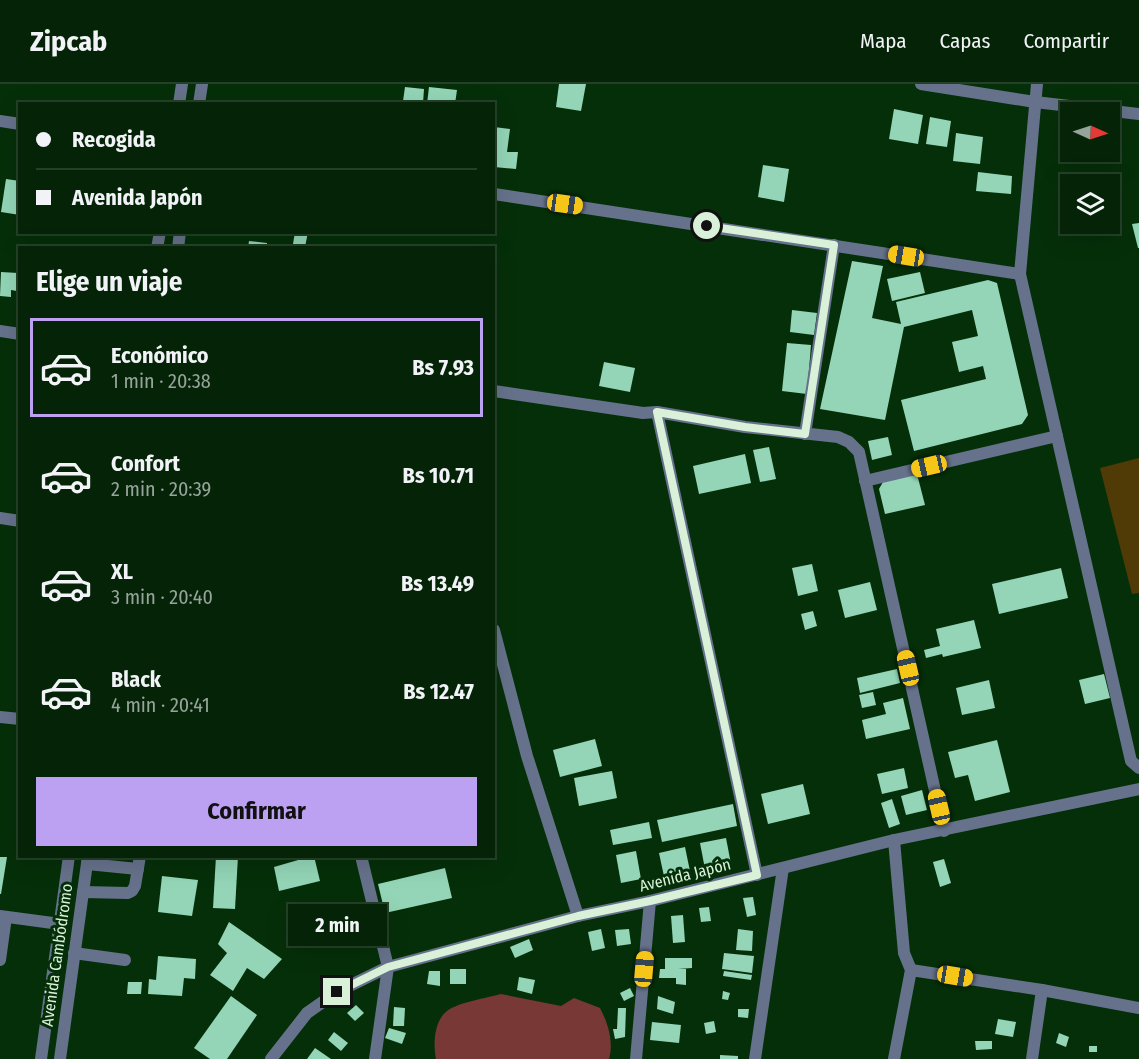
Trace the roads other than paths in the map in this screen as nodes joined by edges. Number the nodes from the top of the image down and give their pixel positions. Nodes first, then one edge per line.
1 (182, 84) edge
2 (202, 84) edge
3 (921, 84) edge
4 (1037, 84) edge
5 (179, 102) edge
6 (199, 102) edge
7 (1035, 102) junction
8 (1139, 114) edge
9 (0, 121) edge
10 (18, 124) edge
11 (495, 194) edge
12 (834, 245) junction
13 (1020, 274) junction
14 (0, 331) edge
15 (18, 334) edge
16 (495, 391) edge
17 (657, 412) junction
18 (805, 434) junction
19 (1057, 436) junction
20 (865, 481) junction
21 (0, 518) edge
22 (18, 521) edge
23 (495, 634) edge
24 (0, 717) edge
25 (18, 718) edge
26 (1139, 768) edge
27 (1139, 789) edge
28 (944, 831) junction
29 (894, 840) junction
30 (69, 858) edge
31 (361, 858) edge
32 (87, 860) edge
33 (139, 862) edge
34 (783, 868) junction
35 (757, 875) junction
36 (83, 892) junction
37 (650, 901) junction
38 (578, 916) junction
39 (3, 917) edge
40 (60, 924) junction
41 (74, 953) junction
42 (0, 960) edge
43 (125, 960) dead end
44 (388, 967) junction
45 (911, 970) junction
46 (1042, 990) junction
47 (1139, 1008) edge
48 (41, 1059) edge
49 (60, 1059) edge
50 (271, 1059) edge
51 (375, 1059) edge
52 (636, 1059) edge
53 (755, 1059) edge
54 (894, 1059) edge
55 (1032, 1059) edge

1 - 5 street
2 - 6 street
3 - 7 street
4 - 7 street
7 - 8 street
7 - 13 street
9 - 10 street
11 - 12 street
12 - 13 street
12 - 18 street
13 - 19 street
14 - 15 street
16 - 17 street
17 - 18 street
17 - 35 street
18 - 20 street
19 - 20 street
19 - 26 street
20 - 28 street
21 - 22 street
23 - 38 street
24 - 25 street
27 - 28 street, Avenida Japón
28 - 29 street, Avenida Japón
29 - 34 street, Avenida Japón
29 - 45 street
30 - 40 street, Avenida Cambódromo
31 - 44 street
32 - 33 street
32 - 36 street, Avenida Cambódromo
33 - 36 street
34 - 35 street, Avenida Japón
34 - 53 street
35 - 37 street, Avenida Japón
36 - 41 street, Avenida Cambódromo
37 - 38 street, Avenida Japón
37 - 52 street
38 - 44 street, Avenida Japón
39 - 40 street
39 - 42 street
40 - 48 street, Avenida Cambódromo
41 - 43 street
41 - 49 street, Avenida Cambódromo
44 - 50 street, Avenida Japón
44 - 51 street
45 - 46 street
45 - 54 street
46 - 47 street
46 - 55 street

